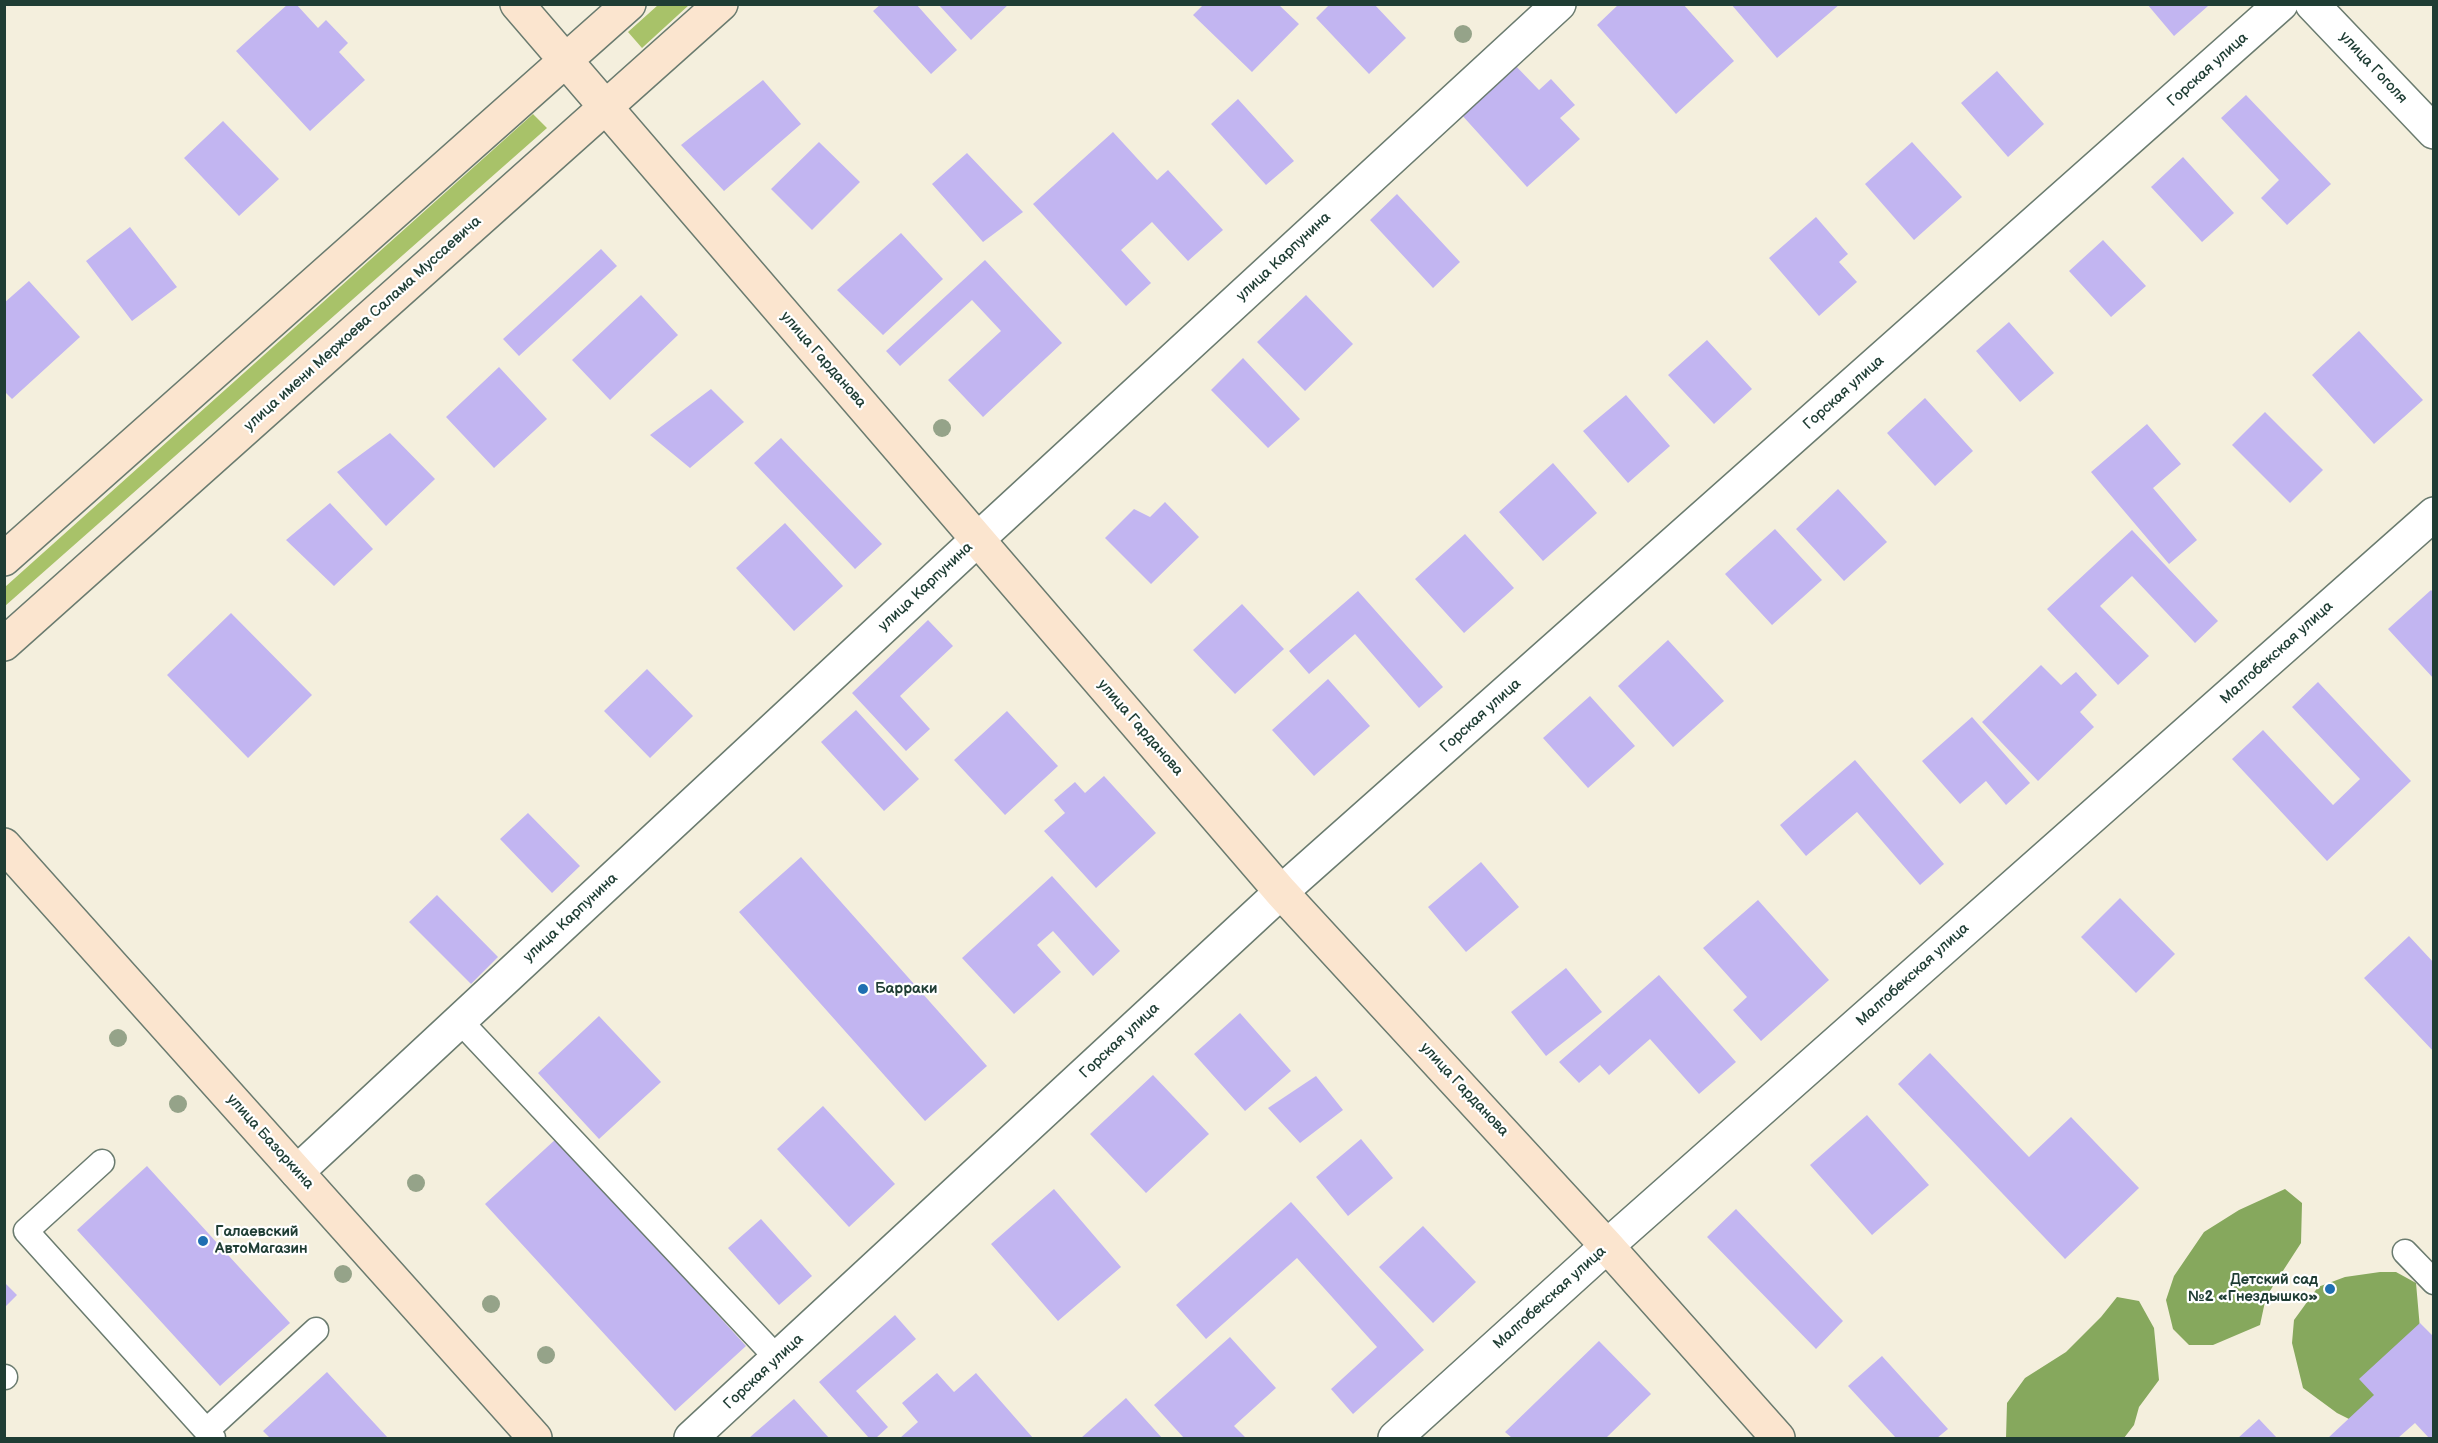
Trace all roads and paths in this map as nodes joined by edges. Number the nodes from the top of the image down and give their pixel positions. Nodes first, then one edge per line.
1 (517, 4) edge
2 (629, 4) edge
3 (721, 4) edge
4 (1559, 4) edge
5 (2281, 4) edge
6 (2312, 4) edge
7 (567, 60) junction
8 (605, 108) junction
9 (2433, 132) edge
10 (2433, 514) edge
11 (978, 539) junction
12 (4, 559) edge
13 (4, 644) edge
14 (4, 845) edge
15 (1281, 892) junction
16 (460, 1021) junction
17 (102, 1162) dead end
18 (297, 1172) junction
19 (1607, 1246) junction
20 (2405, 1252) dead end
21 (2433, 1282) edge
22 (316, 1330) dead end
23 (778, 1359) junction
24 (210, 1435) edge
25 (535, 1438) edge
26 (692, 1438) edge
27 (1395, 1438) edge
28 (1778, 1438) edge

1 - 7 street, улица Гарданова
2 - 7 street
3 - 8 street, улица имени Мержоева Салама Муссаевича
4 - 11 street, улица Карпунина
5 - 15 street, Горская улица
6 - 9 street, улица Гоголя
7 - 8 street, улица Гарданова
7 - 12 street
8 - 11 street, улица Гарданова
8 - 13 street, улица имени Мержоева Салама Муссаевича
10 - 19 street, Малгобекская улица
11 - 15 street, улица Гарданова
11 - 16 street, улица Карпунина
14 - 18 street, улица Базоркина
15 - 19 street, улица Гарданова
15 - 23 street, Горская улица
16 - 18 street, улица Карпунина
16 - 23 lane
17 - 24 lane
18 - 25 street, улица Базоркина
19 - 27 street, Малгобекская улица
19 - 28 street, улица Гарданова
20 - 21 lane
22 - 24 lane
23 - 26 street, Горская улица

